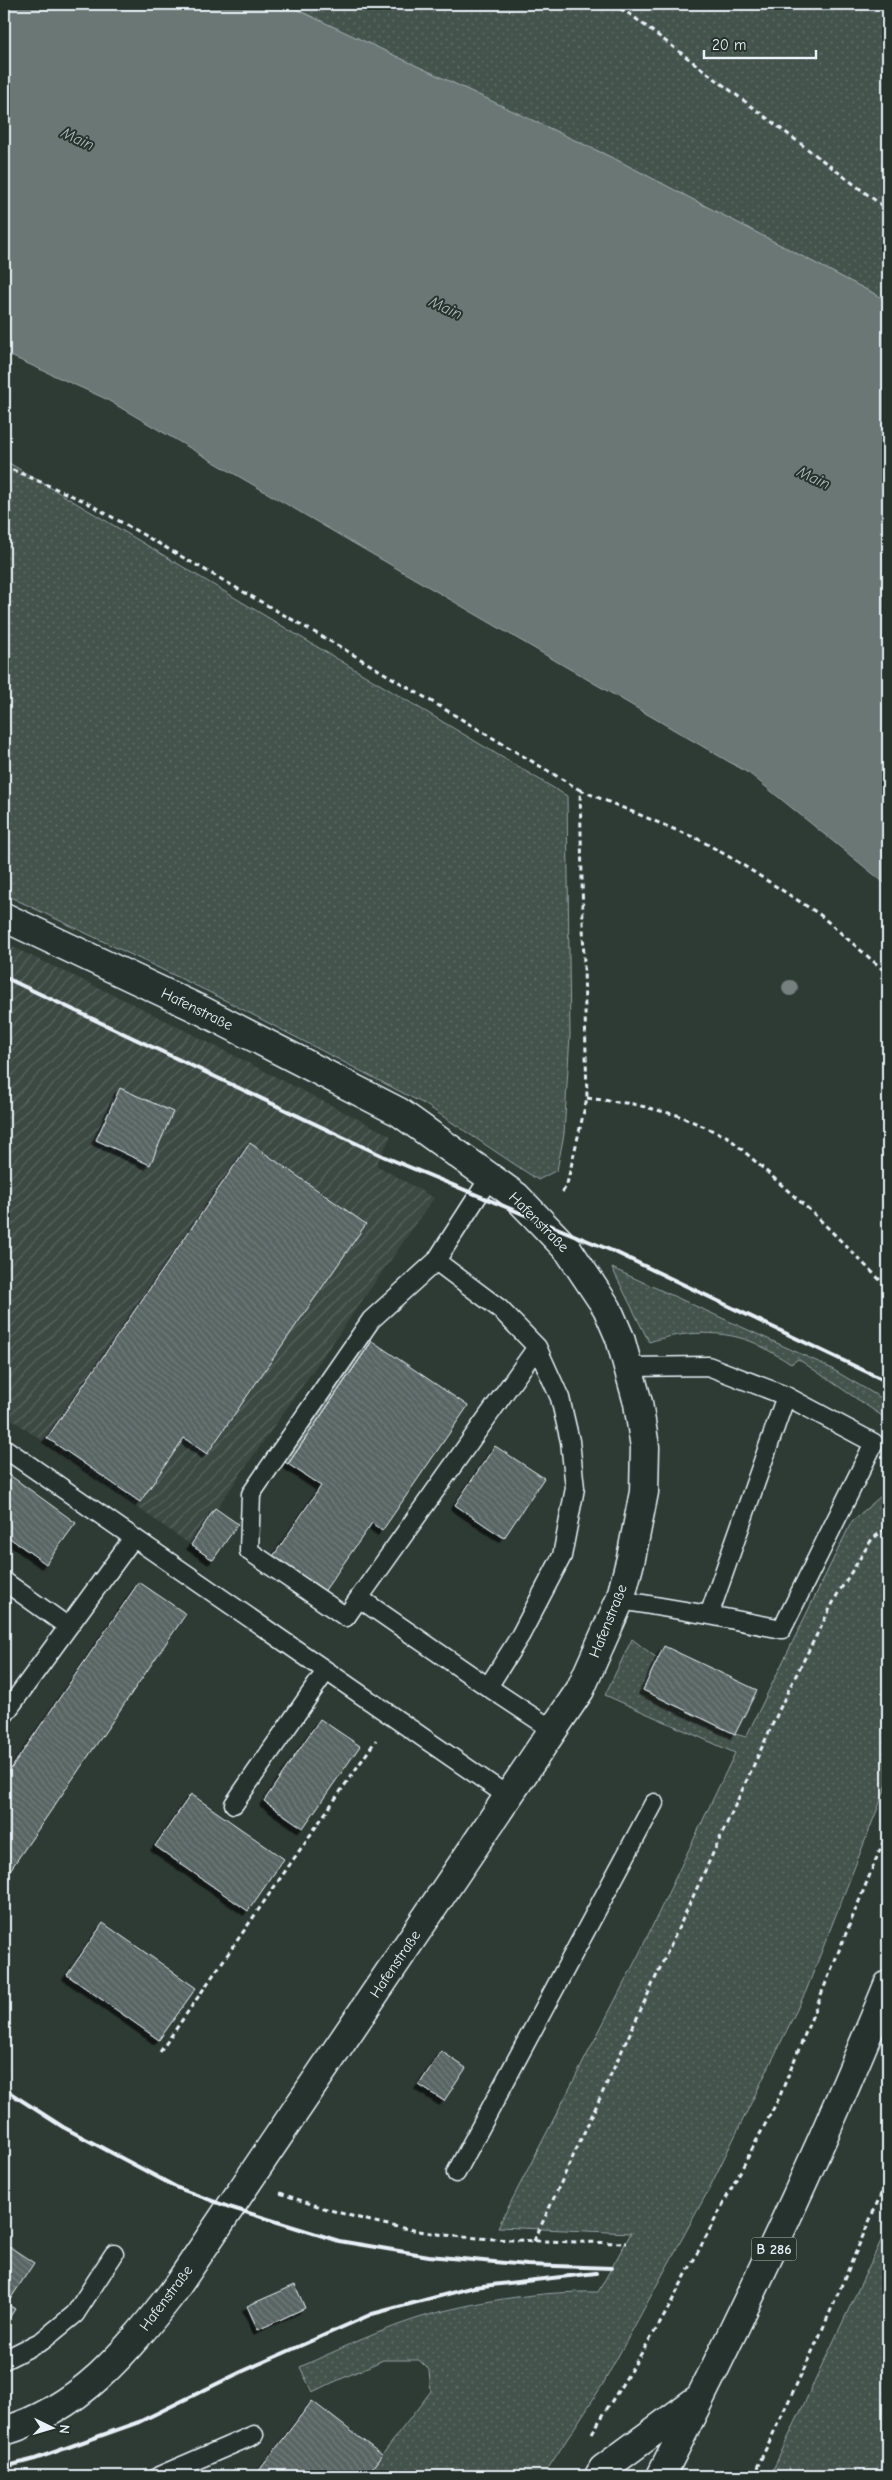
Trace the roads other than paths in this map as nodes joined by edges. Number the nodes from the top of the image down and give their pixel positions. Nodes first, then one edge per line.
1 (4, 917) edge
2 (490, 1177) junction
3 (436, 1261) junction
4 (537, 1347) junction
5 (629, 1367) junction
6 (786, 1396) junction
7 (4, 1448) edge
8 (133, 1538) junction
9 (4, 1581) edge
10 (359, 1598) junction
11 (620, 1600) junction
12 (709, 1615) junction
13 (66, 1626) junction
14 (326, 1671) junction
15 (488, 1687) junction
16 (4, 1715) edge
17 (553, 1730) junction
18 (509, 1798) junction
19 (654, 1803) dead end
20 (234, 1804) dead end
21 (888, 1985) edge
22 (456, 2173) dead end
23 (114, 2254) dead end
24 (4, 2360) edge
25 (701, 2397) junction
26 (4, 2430) edge
27 (254, 2435) dead end
28 (676, 2448) junction
29 (159, 2476) edge
30 (599, 2476) edge
31 (661, 2476) edge
32 (669, 2476) edge

1 - 2 main road, Hafenstraße
2 - 3 lane
2 - 5 main road, Hafenstraße
3 - 4 lane
3 - 10 lane
4 - 10 lane
4 - 15 lane
5 - 6 lane
5 - 11 main road, Hafenstraße
6 - 12 lane
6 - 12 lane
7 - 8 lane
8 - 13 lane
8 - 14 lane
9 - 13 lane
10 - 15 lane
11 - 12 lane
11 - 17 main road, Hafenstraße
13 - 16 lane
14 - 18 lane
14 - 20 lane
15 - 17 lane
17 - 18 main road, Hafenstraße
18 - 26 main road, Hafenstraße
19 - 22 lane
21 - 25 main road, B 286
23 - 24 lane
25 - 28 main road, B 286
25 - 30 main road
27 - 29 lane
28 - 31 main road, B 286
28 - 32 main road, B 286

